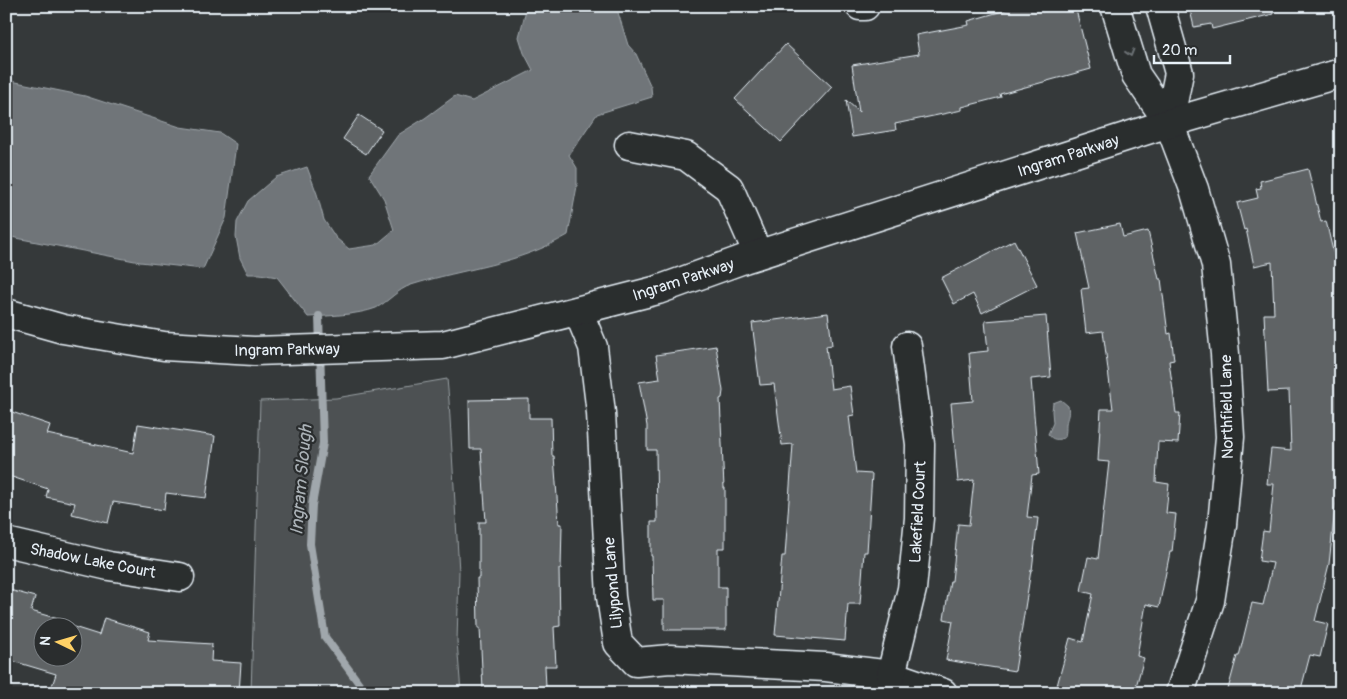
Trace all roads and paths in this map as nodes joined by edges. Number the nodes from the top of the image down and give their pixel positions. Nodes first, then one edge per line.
1 (860, 6) edge
2 (865, 6) edge
3 (1115, 6) edge
4 (1160, 6) edge
5 (1341, 73) edge
6 (1169, 123) junction
7 (629, 145) dead end
8 (758, 254) junction
9 (578, 311) junction
10 (6, 313) edge
11 (907, 346) dead end
12 (6, 542) edge
13 (180, 577) dead end
14 (891, 675) junction
15 (943, 693) edge
16 (1180, 693) edge

1 - 2 street
3 -> 6 street, Northfield Lane
4 - 6 street
5 - 6 street, Ingram Parkway
6 - 8 street, Ingram Parkway
6 - 16 street, Northfield Lane
7 - 8 street
8 - 9 street, Ingram Parkway
9 - 10 street, Ingram Parkway
9 - 14 street, Lilypond Lane
11 - 14 street, Lakefield Court
12 - 13 street, Shadow Lake Court
14 - 15 street, Lilypond Lane

